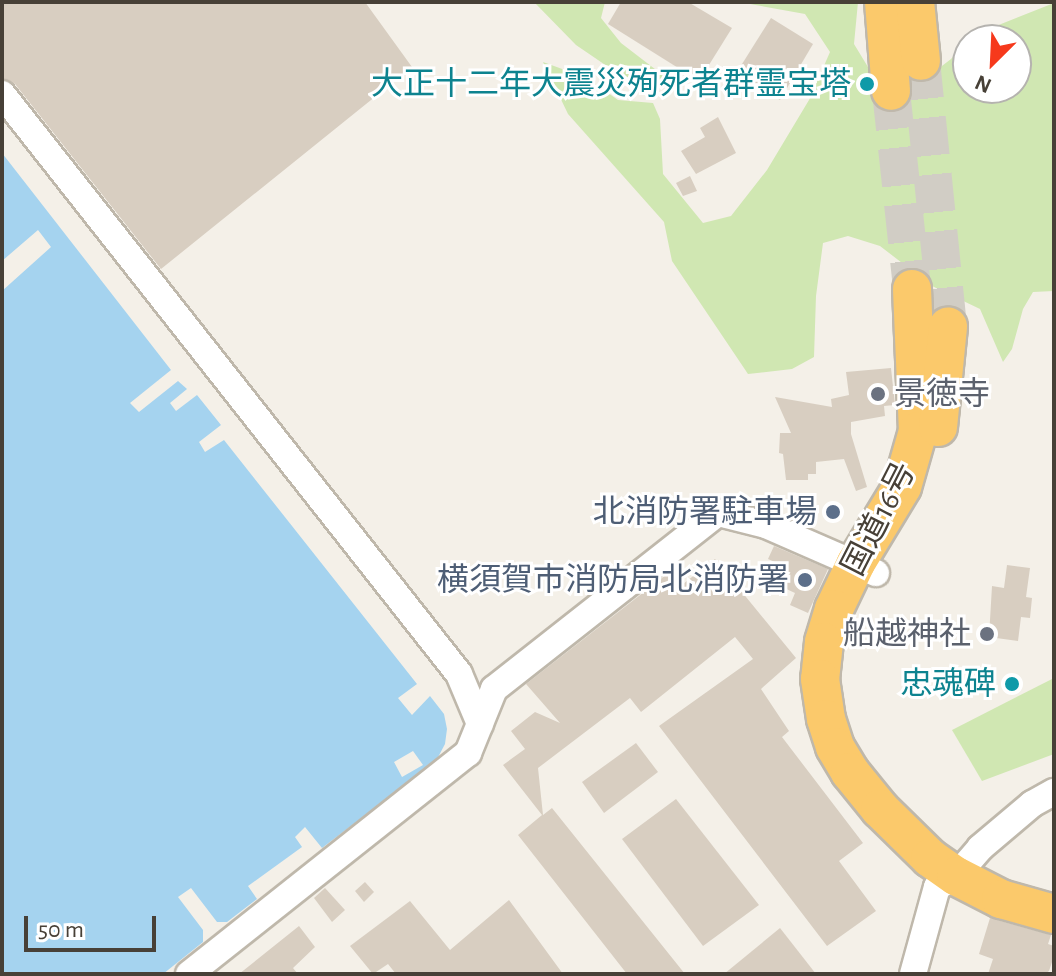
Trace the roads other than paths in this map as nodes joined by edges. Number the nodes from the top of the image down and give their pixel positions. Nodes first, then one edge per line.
1 (884, 2) edge
2 (915, 2) edge
3 (921, 61) tunnel mouth
4 (891, 91) tunnel mouth
5 (2, 94) edge
6 (912, 289) tunnel mouth
7 (948, 326) tunnel mouth
8 (866, 568) junction
9 (480, 724) junction
10 (1054, 792) edge
11 (964, 869) junction
12 (1054, 892) edge
13 (1054, 914) edge
14 (189, 974) edge
15 (913, 974) edge

1 - 4 highway
2 - 3 highway
5 - 9 street
6 - 8 highway, 国道16号
7 - 8 highway, 国道16号
8 - 9 street
8 - 11 highway, 国道16号
9 - 14 street
10 - 11 street
11 - 12 highway, 国道16号
11 - 13 highway, 国道16号
11 - 15 street

